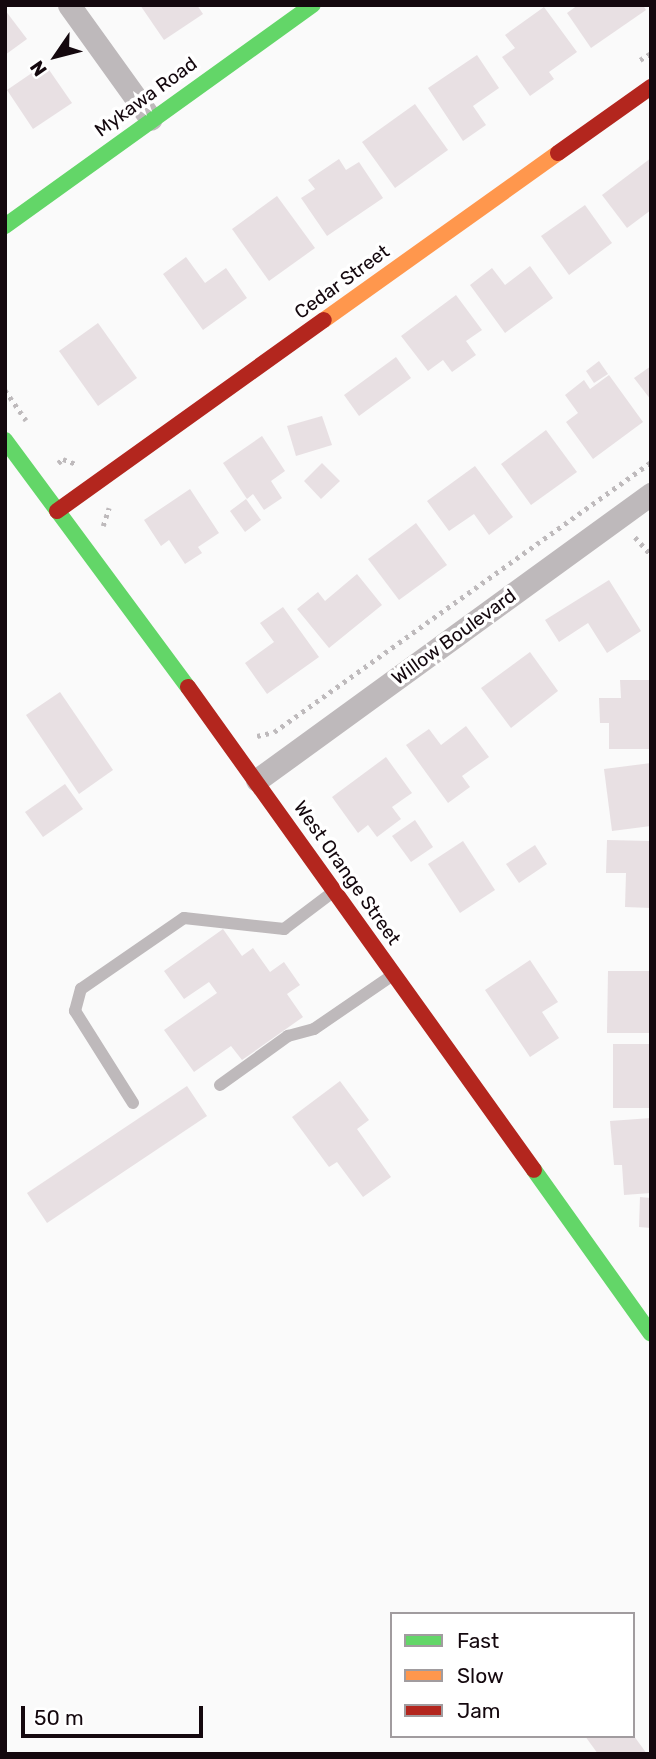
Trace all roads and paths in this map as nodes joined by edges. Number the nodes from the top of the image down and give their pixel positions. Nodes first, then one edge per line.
1 (69, 5) edge
2 (313, 5) edge
3 (651, 87) edge
4 (150, 119) junction
5 (5, 226) edge
6 (5, 440) edge
7 (651, 462) edge
8 (650, 496) edge
9 (57, 511) junction
10 (256, 736) dead end
11 (257, 780) junction
12 (334, 891) junction
13 (394, 975) junction
14 (220, 1086) dead end
15 (133, 1103) dead end
16 (651, 1334) edge

1 - 4 street
2 - 4 street, Mykawa Road
3 - 9 street, Cedar Street
4 - 5 street, Mykawa Road
6 - 9 street, West Orange Street
7 - 10 path
8 - 11 street, Willow Boulevard
9 - 11 street, West Orange Street
11 - 12 street, West Orange Street
12 - 13 street, West Orange Street
12 - 15 lane
13 - 14 lane
13 - 16 street, West Orange Street

